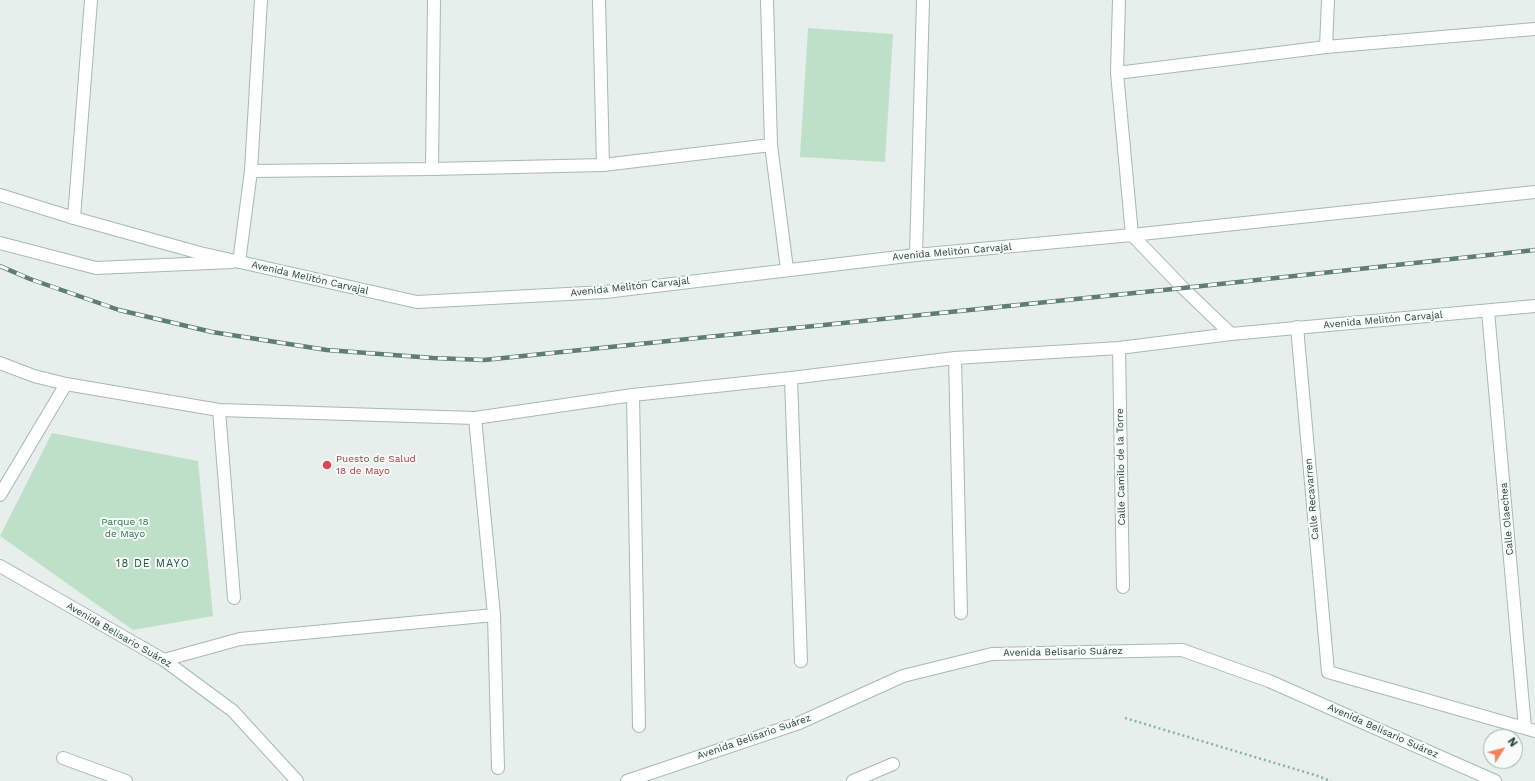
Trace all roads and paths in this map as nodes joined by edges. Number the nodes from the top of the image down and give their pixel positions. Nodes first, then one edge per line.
1 (91, 0) edge
2 (260, 0) edge
3 (434, 0) edge
4 (599, 0) edge
5 (768, 0) edge
6 (923, 0) edge
7 (1119, 0) edge
8 (1328, 0) edge
9 (1535, 29) edge
10 (1326, 47) junction
11 (1117, 73) junction
12 (771, 145) junction
13 (603, 165) junction
14 (432, 169) junction
15 (251, 171) junction
16 (1535, 192) edge
17 (0, 195) edge
18 (74, 218) junction
19 (1132, 235) junction
20 (0, 244) edge
21 (916, 255) junction
22 (239, 262) junction
23 (787, 269) junction
24 (1535, 306) edge
25 (1488, 311) junction
26 (1296, 327) junction
27 (1231, 334) junction
28 (1119, 348) junction
29 (955, 358) junction
30 (0, 362) edge
31 (791, 378) junction
32 (66, 384) junction
33 (633, 396) junction
34 (220, 410) junction
35 (475, 418) junction
36 (0, 496) edge
37 (0, 566) edge
38 (1123, 587) dead end
39 (234, 598) dead end
40 (961, 613) dead end
41 (494, 615) junction
42 (164, 660) junction
43 (801, 661) dead end
44 (1125, 718) dead end
45 (639, 726) dead end
46 (1530, 729) edge
47 (63, 758) dead end
48 (893, 764) dead end
49 (498, 768) dead end
50 (126, 781) edge
51 (297, 781) edge
52 (626, 781) edge
53 (853, 781) edge
54 (1331, 781) edge
55 (1495, 781) edge

1 - 18 street
2 - 15 street
3 - 14 street
4 - 13 street
5 - 12 street
6 - 21 street
7 - 11 street
8 - 10 street
9 - 10 street
10 - 11 street
11 - 19 street
12 - 13 street
12 - 23 street
13 - 14 street
14 - 15 street
15 - 22 street
16 - 19 street, Avenida Melitón Carvajal
17 - 18 street, Avenida Melitón Carvajal
18 - 22 street, Avenida Melitón Carvajal
19 - 21 street, Avenida Melitón Carvajal
19 - 27 street
20 - 22 street
21 - 23 street, Avenida Melitón Carvajal
22 - 23 street, Avenida Melitón Carvajal
24 - 25 street, Avenida Melitón Carvajal
25 - 26 street, Avenida Melitón Carvajal
25 - 46 street, Calle Olaechea
26 - 27 street, Avenida Melitón Carvajal
26 - 46 street, Calle Recavarren
27 - 28 street, Avenida Melitón Carvajal
28 - 29 street, Avenida Melitón Carvajal
28 - 38 street, Calle Camilo de la Torre
29 - 31 street, Avenida Melitón Carvajal
29 - 40 street
30 - 32 street, Avenida Melitón Carvajal
31 - 33 street, Avenida Melitón Carvajal
31 - 43 street
32 - 34 street, Avenida Melitón Carvajal
32 - 36 street
33 - 35 street, Avenida Melitón Carvajal
33 - 45 street
34 - 35 street, Avenida Melitón Carvajal
34 - 39 street
35 - 41 street
37 - 42 street, Avenida Belisario Suárez
41 - 42 street
41 - 49 street
42 - 51 street, Avenida Belisario Suárez
44 - 54 path
47 - 50 street
48 - 53 street
52 - 55 street, Avenida Belisario Suárez

